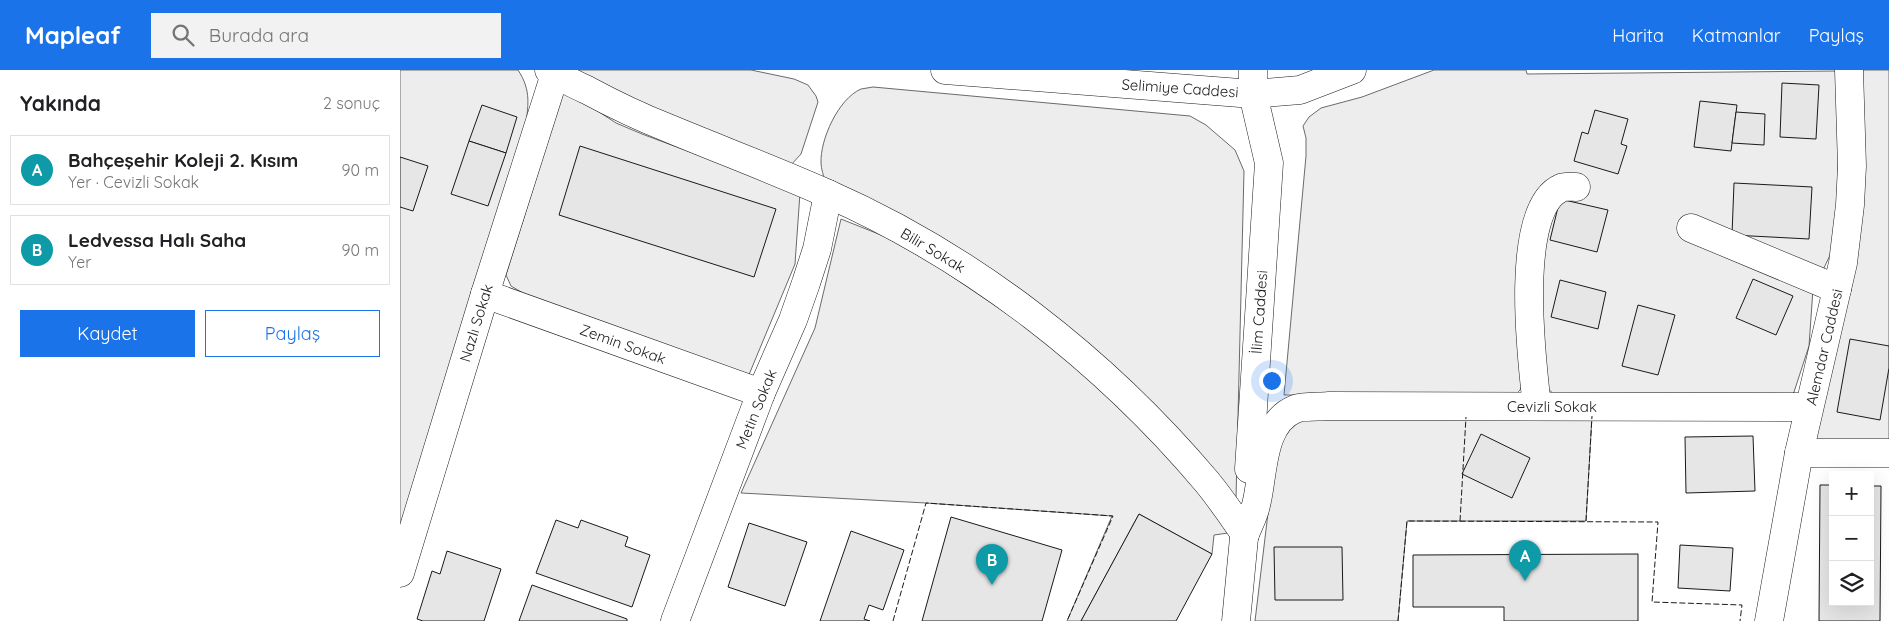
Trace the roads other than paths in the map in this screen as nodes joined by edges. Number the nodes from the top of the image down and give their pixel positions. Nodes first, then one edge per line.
1 (945, 70) edge
2 (1352, 70) edge
3 (1849, 70) edge
4 (552, 72) edge
5 (1253, 82) edge
6 (1576, 187) dead end
7 (828, 194) junction
8 (1691, 228) dead end
9 (1837, 290) junction
10 (485, 294) junction
11 (761, 393) junction
12 (1536, 406) junction
13 (1809, 407) junction
14 (1799, 452) junction
15 (1889, 453) edge
16 (1245, 534) junction
17 (400, 574) edge
18 (675, 621) edge
19 (1236, 621) edge
20 (1769, 621) edge

1 - 5 street, Selimiye Caddesi
2 - 5 street, Selimiye Caddesi
3 - 9 street, Alemdar Caddesi
4 - 7 street, Bilir Sokak
4 - 10 street, Nazlı Sokak
5 - 16 street, İlim Caddesi
6 - 12 street
7 - 11 street, Metin Sokak
7 - 16 street, Bilir Sokak
8 - 9 street
9 - 13 street, Alemdar Caddesi
10 - 11 street, Zemin Sokak
10 - 17 street, Nazlı Sokak
11 - 18 street, Metin Sokak
12 - 13 street, Cevizli Sokak
12 - 16 street, Cevizli Sokak
13 - 14 street, Alemdar Caddesi
14 - 15 street
14 - 20 street, Alemdar Caddesi
16 - 19 street, İlim Caddesi

